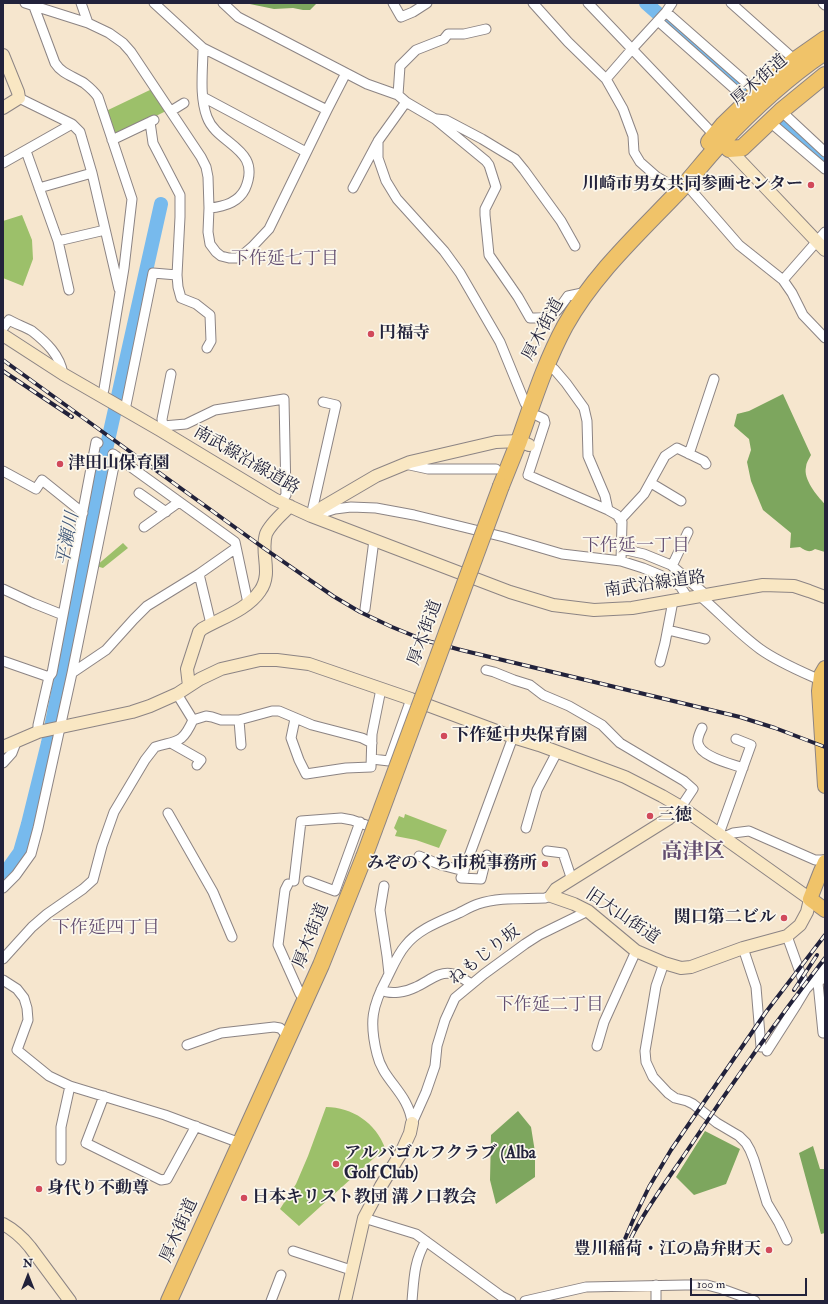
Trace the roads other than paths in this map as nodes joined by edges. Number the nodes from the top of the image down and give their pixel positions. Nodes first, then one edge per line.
1 (25, 3) edge
2 (81, 3) edge
3 (154, 3) edge
4 (223, 3) edge
5 (393, 3) edge
6 (427, 3) edge
7 (533, 3) edge
8 (588, 3) edge
9 (672, 3) edge
10 (731, 3) edge
11 (34, 5) edge
12 (661, 17) junction
13 (88, 23) junction
14 (486, 28) dead end
15 (825, 39) edge
16 (203, 48) junction
17 (632, 49) junction
18 (825, 52) edge
19 (3, 55) edge
20 (795, 60) junction
21 (346, 73) junction
22 (824, 76) edge
23 (606, 79) junction
24 (398, 95) junction
25 (203, 97) junction
26 (19, 98) junction
27 (406, 102) junction
28 (184, 103) dead end
29 (3, 108) edge
30 (763, 108) junction
31 (327, 110) junction
32 (171, 111) junction
33 (435, 119) junction
34 (72, 124) junction
35 (112, 140) junction
36 (378, 141) junction
37 (722, 143) junction
38 (822, 150) edge
39 (26, 151) junction
40 (306, 152) junction
41 (811, 156) junction
42 (3, 163) edge
43 (825, 169) edge
44 (92, 173) junction
45 (39, 188) junction
46 (354, 188) dead end
47 (679, 192) junction
48 (209, 208) junction
49 (105, 230) junction
50 (825, 232) edge
51 (58, 241) junction
52 (575, 246) dead end
53 (821, 246) edge
54 (177, 275) junction
55 (783, 280) junction
56 (69, 290) dead end
57 (587, 292) junction
58 (120, 295) junction
59 (3, 328) edge
60 (3, 335) edge
61 (825, 338) edge
62 (207, 348) dead end
63 (554, 369) junction
64 (63, 374) junction
65 (171, 374) dead end
66 (714, 379) dead end
67 (103, 398) junction
68 (323, 402) dead end
69 (124, 409) junction
70 (534, 412) junction
71 (162, 428) junction
72 (98, 443) dead end
73 (524, 443) junction
74 (689, 454) junction
75 (405, 464) junction
76 (706, 464) dead end
77 (496, 469) dead end
78 (3, 471) edge
79 (651, 483) junction
80 (139, 493) dead end
81 (681, 501) dead end
82 (179, 502) junction
83 (285, 504) junction
84 (608, 510) junction
85 (166, 512) junction
86 (83, 513) junction
87 (311, 516) junction
88 (620, 520) junction
89 (144, 527) dead end
90 (688, 532) dead end
91 (357, 533) joint
92 (374, 540) junction
93 (236, 548) junction
94 (622, 550) junction
95 (621, 561) junction
96 (672, 566) junction
97 (199, 574) junction
98 (3, 589) edge
99 (698, 596) junction
100 (825, 597) edge
101 (673, 601) junction
102 (248, 603) junction
103 (365, 609) dead end
104 (63, 615) junction
105 (211, 624) junction
106 (668, 630) junction
107 (705, 639) dead end
108 (3, 661) edge
109 (660, 662) dead end
110 (486, 670) dead end
111 (72, 673) junction
112 (823, 674) edge
113 (49, 677) junction
114 (189, 686) junction
115 (381, 688) junction
116 (178, 694) junction
117 (411, 699) junction
118 (295, 719) junction
119 (193, 720) junction
120 (239, 720) junction
121 (61, 727) junction
122 (702, 728) dead end
123 (40, 731) junction
124 (513, 738) junction
125 (736, 739) dead end
126 (17, 740) junction
127 (171, 743) junction
128 (372, 743) junction
129 (241, 745) dead end
130 (3, 747) edge
131 (557, 752) junction
132 (372, 759) junction
133 (3, 763) edge
134 (197, 766) dead end
135 (743, 768) junction
136 (825, 786) edge
137 (681, 807) junction
138 (168, 813) dead end
139 (526, 828) dead end
140 (721, 835) junction
141 (547, 850) dead end
142 (487, 855) dead end
143 (419, 856) dead end
144 (369, 858) junction
145 (825, 861) edge
146 (464, 871) junction
147 (572, 880) junction
148 (308, 881) dead end
149 (384, 886) dead end
150 (3, 888) edge
151 (552, 896) junction
152 (810, 899) junction
153 (825, 910) edge
154 (588, 911) junction
155 (787, 936) junction
156 (232, 937) dead end
157 (743, 948) junction
158 (636, 951) junction
159 (3, 959) edge
160 (664, 963) junction
161 (825, 968) edge
162 (389, 974) junction
163 (825, 975) edge
164 (3, 980) edge
165 (472, 984) junction
166 (806, 989) junction
167 (381, 990) junction
168 (306, 997) junction
169 (823, 1033) dead end
170 (289, 1038) junction
171 (187, 1045) dead end
172 (597, 1046) dead end
173 (70, 1086) junction
174 (104, 1096) junction
175 (412, 1123) junction
176 (196, 1126) junction
177 (240, 1143) junction
178 (61, 1160) dead end
179 (364, 1218) junction
180 (3, 1224) edge
181 (787, 1240) dead end
182 (426, 1241) junction
183 (293, 1251) dead end
184 (351, 1270) junction
185 (281, 1275) dead end
186 (656, 1285) junction
187 (70, 1301) edge
188 (169, 1301) edge
189 (180, 1301) edge
190 (271, 1301) edge
191 (345, 1301) edge
192 (412, 1301) edge
193 (511, 1301) edge
194 (525, 1301) edge
195 (656, 1301) edge
196 (755, 1301) edge

1 - 11 street
2 - 13 street
3 - 16 street
4 - 21 street
5 - 6 street
7 - 23 street
8 - 17 street
9 - 12 street
10 - 20 street
11 - 13 street
11 - 35 street
12 - 17 street
12 - 30 street
12 - 30 street
13 - 32 street
14 - 24 street
15 - 20 highway
16 - 25 street
16 - 31 street
17 - 23 street
17 - 37 street
18 - 30 highway, 厚木街道
19 - 26 street
20 - 30 highway
21 - 24 street
21 - 31 street
22 - 30 highway, 厚木街道
23 - 47 street
24 - 27 street
25 - 40 street
25 - 48 street
26 - 29 street
26 - 34 street
27 - 33 street
27 - 36 street
28 - 32 street
30 - 37 highway, 厚木街道
30 - 38 street
30 - 41 street
31 - 40 street
32 - 48 street
33 - 52 street
33 - 57 street
34 - 39 street
34 - 44 street
35 - 54 street
35 - 58 street
36 - 46 street
36 - 70 street
37 - 47 highway, 厚木街道
37 - 53 street
38 - 41 street
39 - 42 street
39 - 45 street
40 - 48 street
41 - 43 street
44 - 45 street
44 - 49 street
45 - 51 street
47 - 55 street
47 - 57 highway, 厚木街道
47 - 63 highway, 厚木街道
49 - 51 street
49 - 58 street
50 - 53 street
51 - 56 street
53 - 55 street
54 - 62 street
54 - 69 street
55 - 61 street
57 - 70 highway, 厚木街道
58 - 67 street
59 - 64 street
60 - 64 street, 南武線沿線道路
63 - 70 highway, 厚木街道
63 - 84 street
64 - 67 street, 南武線沿線道路
65 - 71 street
66 - 74 street
67 - 69 street, 南武線沿線道路
68 - 87 street
69 - 71 street, 南武線沿線道路
70 - 73 highway, 厚木街道
70 - 84 street
71 - 83 street, 南武線沿線道路
71 - 83 street
72 - 86 street
73 - 75 street
73 - 144 highway, 厚木街道, bridge
74 - 76 street
74 - 79 street
75 - 77 street
75 - 87 street
78 - 86 street
79 - 81 street
79 - 88 street
80 - 85 street
82 - 85 street
82 - 93 street
82 - 111 street
83 - 87 street, 南武線沿線道路
83 - 102 street
84 - 88 street
85 - 89 street
86 - 104 street
87 - 91 street, 南武線沿線道路
87 - 95 street
88 - 94 street
90 - 96 street
91 - 92 street, 南武沿線道路
92 - 101 street, 南武沿線道路
92 - 103 street
93 - 97 street
93 - 102 street
94 - 95 street
94 - 96 street
95 - 99 street
96 - 99 street
97 - 105 street
97 - 111 street
98 - 104 street
99 - 100 street, 南武沿線道路
99 - 101 street, 南武沿線道路
99 - 112 street
101 - 106 street
102 - 105 street
104 - 113 street
105 - 114 street
106 - 107 street
106 - 109 street
108 - 113 street
110 - 137 street
111 - 121 street
112 - 136 main road
113 - 123 street
114 - 115 street
114 - 116 street
115 - 117 street
115 - 128 street
116 - 119 street
116 - 121 street
117 - 124 street
117 - 132 street
118 - 120 street
118 - 128 street
118 - 132 street
119 - 120 street
119 - 127 street
120 - 129 street
121 - 123 street
121 - 150 street
122 - 135 street
123 - 126 street
124 - 131 street
124 - 146 street
125 - 135 street
126 - 130 street
126 - 133 street
127 - 134 street
127 - 159 street
128 - 132 street
131 - 137 street
131 - 139 street
135 - 140 street
137 - 140 street
137 - 147 street
138 - 156 street
140 - 145 street
140 - 152 street
141 - 147 street
142 - 146 street
143 - 146 street
144 - 168 highway, 厚木街道
144 - 189 highway, 厚木街道
145 - 152 main road
147 - 151 street
148 - 168 street
149 - 162 street
151 - 154 street, 旧大山街道
151 - 162 street, 旧大山街道
152 - 153 main road
152 - 155 street, 旧大山街道
154 - 158 street, 旧大山街道
154 - 165 street, ねもじり坂
155 - 157 street, 旧大山街道
155 - 166 street
157 - 160 street, 旧大山街道
157 - 166 street
158 - 160 street, 旧大山街道
158 - 172 street
160 - 181 street
161 - 166 street
162 - 167 street, 旧大山街道
163 - 169 street
164 - 173 street
165 - 167 street
165 - 175 street, ねもじり坂
167 - 175 street, 旧大山街道
168 - 170 highway, 厚木街道
170 - 171 street
170 - 177 highway, 厚木街道
173 - 174 street
173 - 178 street
174 - 176 street
174 - 176 street
175 - 179 street
176 - 177 street
177 - 188 highway, 厚木街道
179 - 182 street
179 - 184 street
180 - 187 street
182 - 192 street
182 - 193 street
183 - 184 street
184 - 191 street
185 - 190 street
186 - 194 street
186 - 195 street
186 - 196 street

